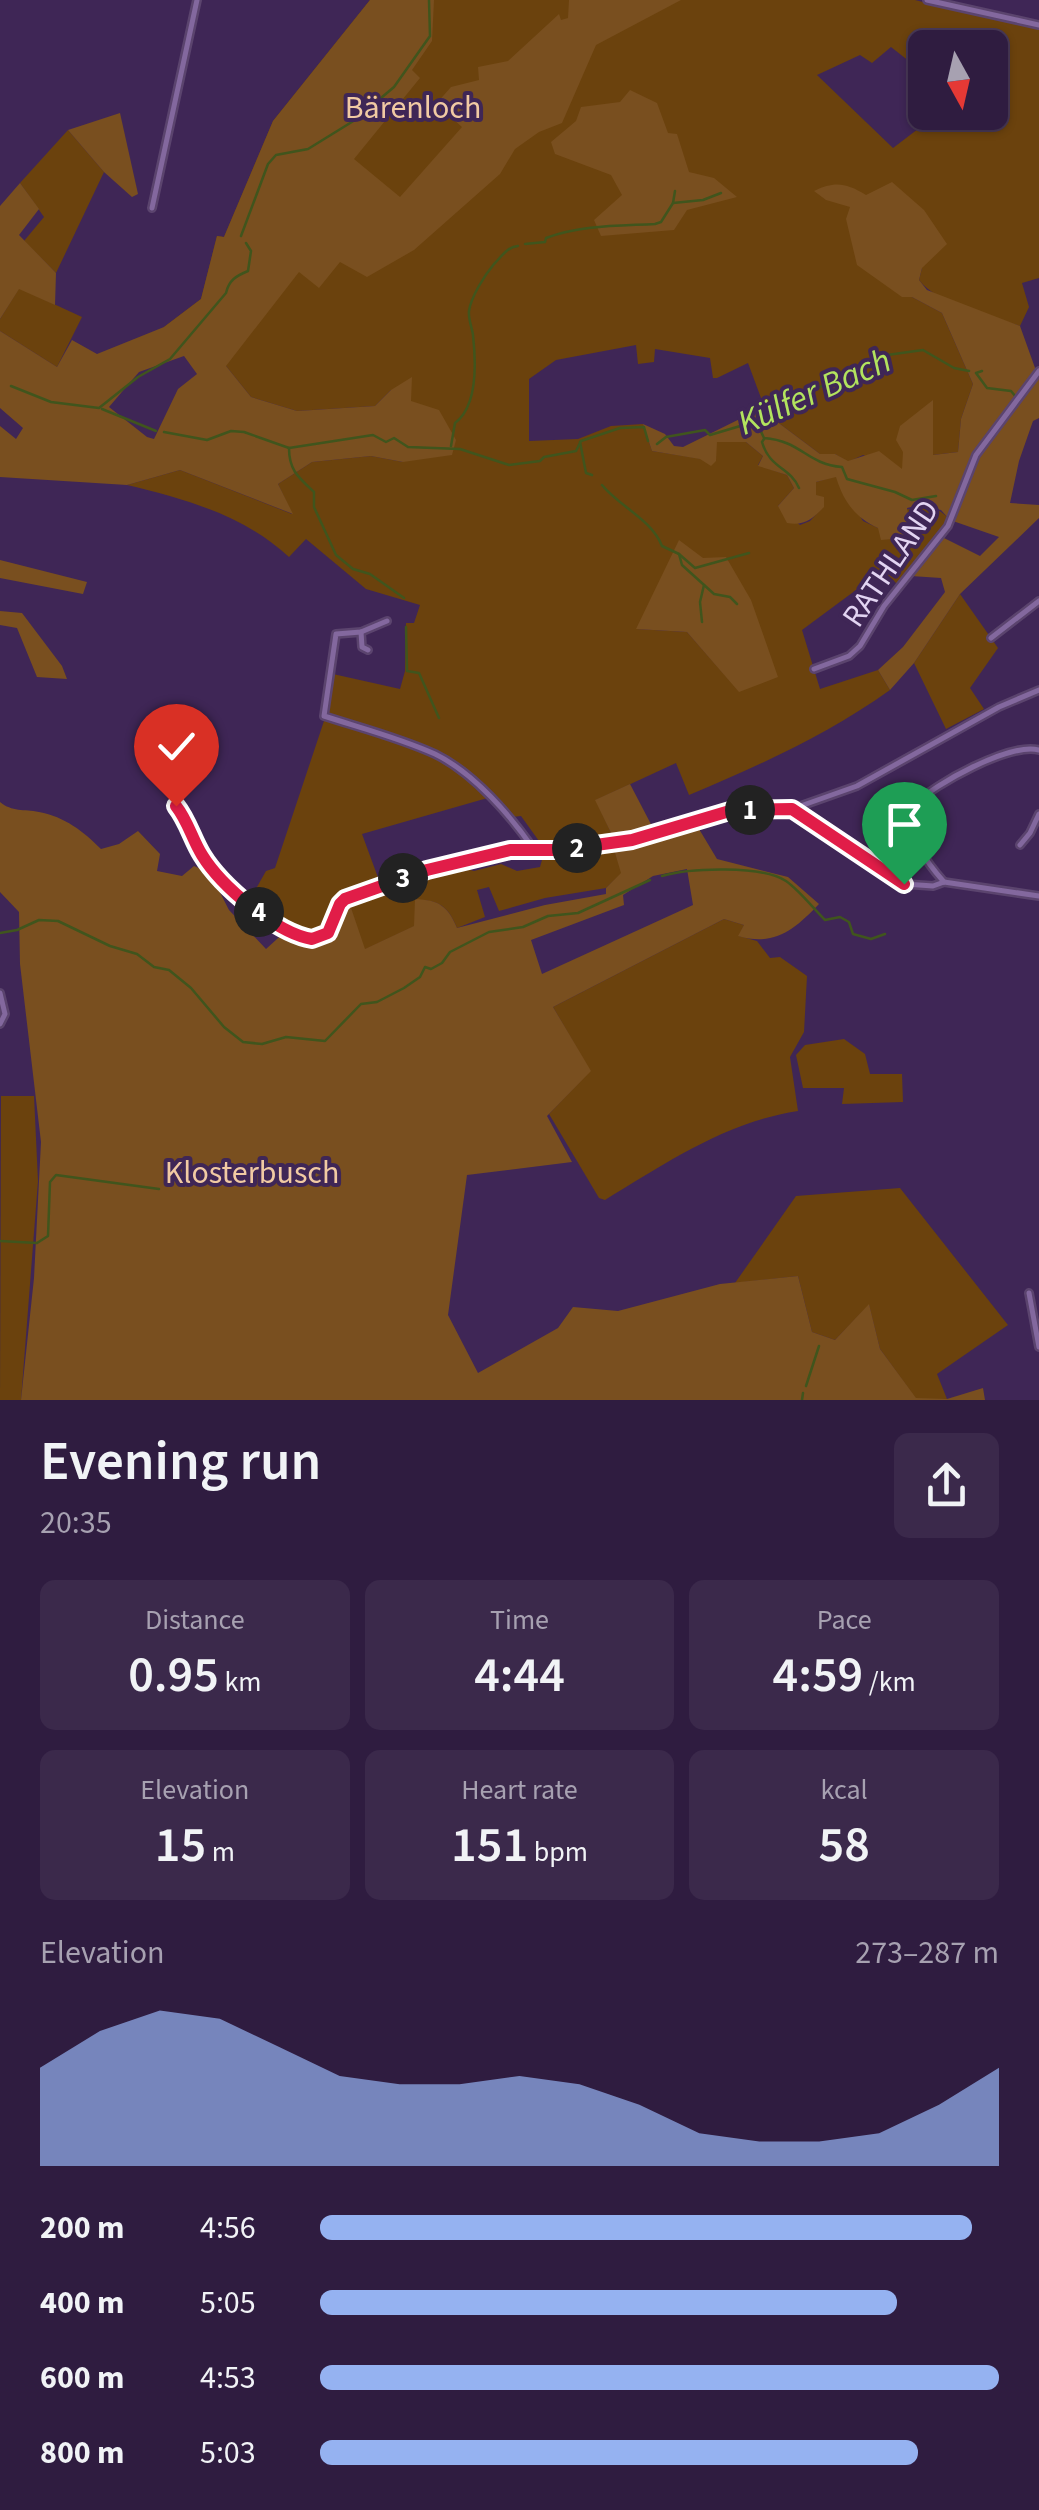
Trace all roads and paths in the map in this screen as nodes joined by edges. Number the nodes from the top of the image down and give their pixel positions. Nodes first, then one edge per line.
1 (198, 0) edge
2 (927, 0) edge
3 (1039, 25) edge
4 (152, 208) dead end
5 (1039, 372) edge
6 (1039, 601) edge
7 (386, 621) dead end
8 (360, 632) junction
9 (991, 638) dead end
10 (368, 650) dead end
11 (814, 670) dead end
12 (1039, 690) edge
13 (1039, 750) edge
14 (914, 805) junction
15 (176, 806) dead end
16 (792, 809) junction
17 (1039, 814) edge
18 (877, 822) dead end
19 (1020, 846) dead end
20 (535, 851) junction
21 (944, 882) junction
22 (1039, 896) edge
23 (0, 993) edge
24 (0, 1024) edge
25 (1029, 1293) dead end
26 (1039, 1346) edge

1 - 4 street
2 - 3 street
5 - 11 street, RATHLAND
6 - 9 street
7 - 8 street
8 - 10 street
8 - 20 street
12 - 16 street
13 - 14 street
14 - 18 street
14 - 21 street
15 - 20 street
16 - 20 street
16 - 21 street
17 - 19 street
21 - 22 street
23 - 24 street
25 - 26 street

